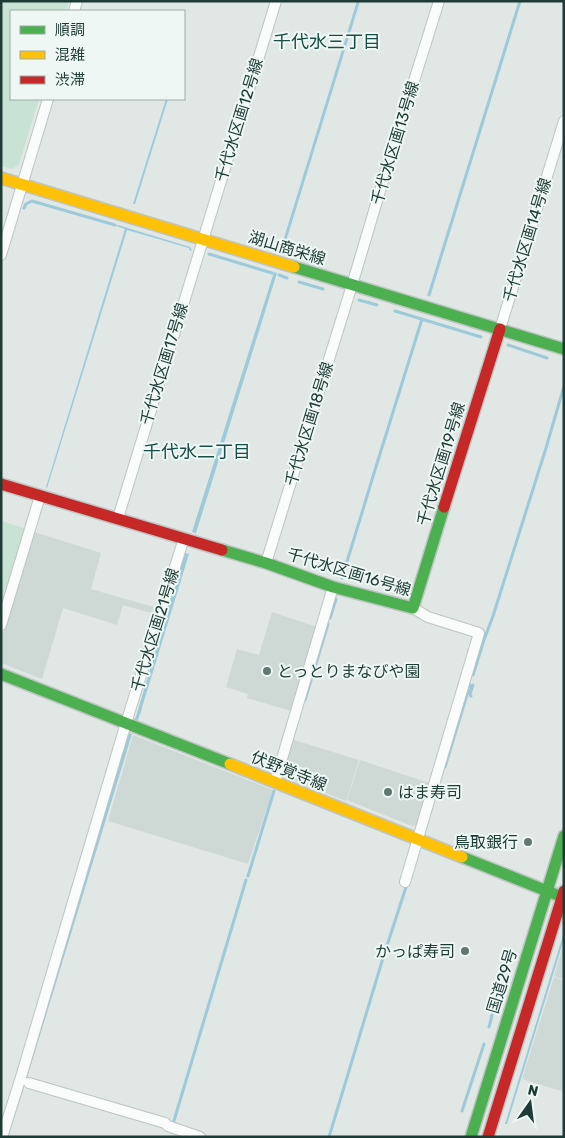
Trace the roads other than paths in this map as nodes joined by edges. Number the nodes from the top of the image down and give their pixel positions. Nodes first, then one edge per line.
1 (276, 1) edge
2 (440, 1) edge
3 (48, 100) edge
4 (564, 122) edge
5 (1, 178) edge
6 (22, 185) junction
7 (203, 240) junction
8 (1, 254) edge
9 (352, 285) junction
10 (500, 329) junction
11 (564, 349) edge
12 (1, 484) edge
13 (40, 496) junction
14 (118, 518) junction
15 (184, 538) junction
16 (266, 563) junction
17 (333, 587) junction
18 (413, 608) junction
19 (1, 625) edge
20 (1, 674) edge
21 (126, 723) junction
22 (274, 782) junction
23 (564, 836) edge
24 (417, 839) junction
25 (405, 882) dead end
26 (546, 891) junction
27 (563, 895) edge
28 (29, 1083) dead end
29 (168, 1126) junction
30 (2, 1137) edge
31 (163, 1137) edge
32 (200, 1137) edge
33 (471, 1137) edge
34 (488, 1137) edge

1 - 7 street, 千代水区画12号線
2 - 9 street, 千代水区画13号線
3 - 6 street
4 - 10 street, 千代水区画14号線
5 - 6 main road, 湖山商栄線
6 - 7 main road, 湖山商栄線
6 - 8 street
7 - 9 main road, 湖山商栄線
7 - 14 street, 千代水区画17号線
9 - 10 main road, 湖山商栄線
9 - 16 street, 千代水区画18号線
10 - 11 main road, 湖山商栄線
10 - 18 main road, 千代水区画19号線
12 - 13 main road, 千代水区画16号線
13 - 14 main road, 千代水区画16号線
13 - 19 street
14 - 15 main road, 千代水区画16号線
15 - 16 main road, 千代水区画16号線
15 - 21 street, 千代水区画21号線
16 - 17 main road, 千代水区画16号線
17 - 18 main road, 千代水区画16号線
17 - 22 street
18 - 24 street, 千代水区画16号線
20 - 21 main road, 伏野覚寺線
21 - 22 main road, 伏野覚寺線
21 - 30 street, 千代水区画21号線
22 - 24 main road, 伏野覚寺線
23 - 26 main road, 国道29号
24 - 25 street
24 - 26 main road, 伏野覚寺線
26 - 27 main road, 伏野覚寺線
26 - 33 main road, 国道29号
27 - 34 main road, 国道29号
28 - 29 street
29 - 31 street
29 - 32 street

